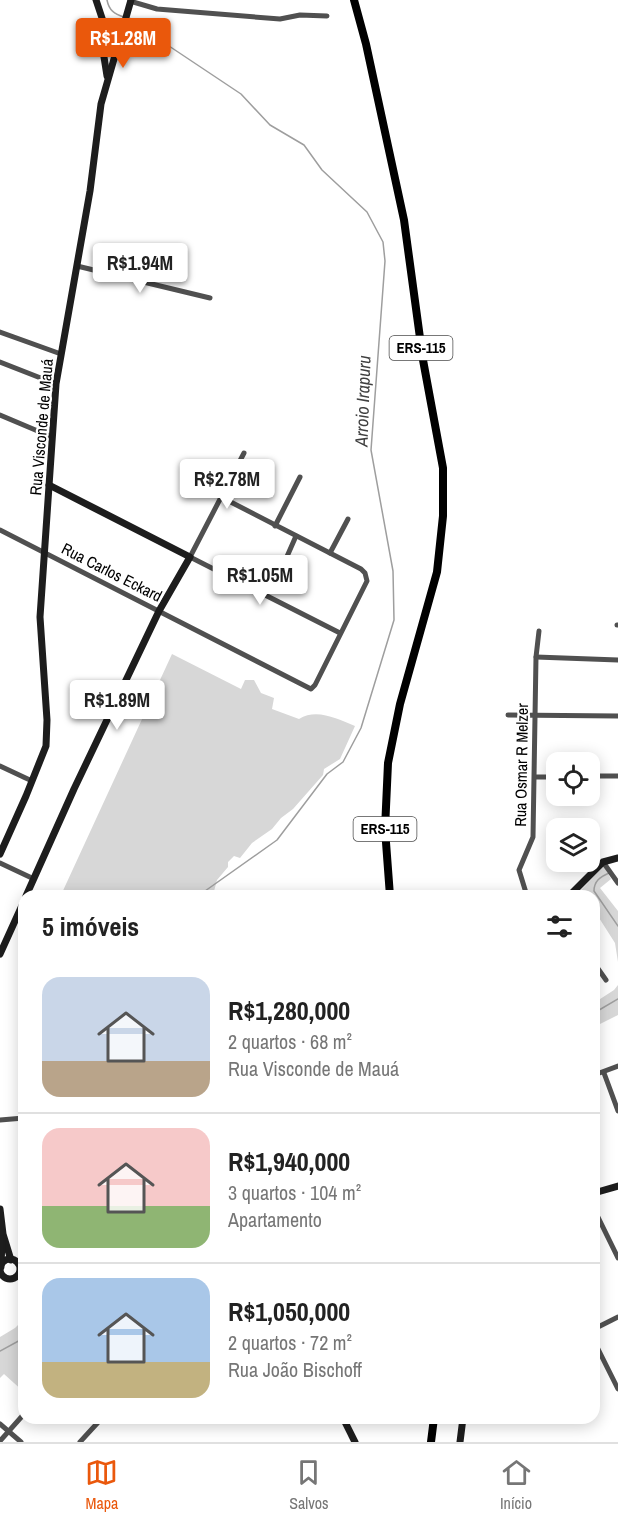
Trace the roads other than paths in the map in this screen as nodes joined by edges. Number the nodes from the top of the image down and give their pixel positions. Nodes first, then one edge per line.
1 (96, 0) edge
2 (354, 0) edge
3 (130, 2) edge
4 (327, 16) dead end
5 (108, 79) junction
6 (77, 266) junction
7 (210, 298) dead end
8 (0, 332) edge
9 (60, 354) junction
10 (0, 362) edge
11 (56, 384) junction
12 (0, 415) edge
13 (52, 437) junction
14 (244, 453) dead end
15 (300, 477) dead end
16 (49, 485) junction
17 (221, 497) junction
18 (348, 519) dead end
19 (275, 526) junction
20 (0, 530) edge
21 (296, 536) junction
22 (44, 552) junction
23 (330, 553) junction
24 (190, 557) junction
25 (285, 561) dead end
26 (159, 611) junction
27 (539, 631) dead end
28 (340, 633) junction
29 (536, 657) junction
30 (618, 660) edge
31 (508, 716) dead end
32 (535, 716) junction
33 (618, 716) edge
34 (0, 766) edge
35 (600, 776) edge
36 (618, 776) edge
37 (535, 777) junction
38 (546, 777) edge
39 (32, 781) junction
40 (0, 854) edge
41 (618, 858) edge
42 (0, 863) edge
43 (605, 866) junction
44 (34, 879) junction
45 (618, 884) edge
46 (29, 890) edge
47 (389, 890) edge
48 (525, 890) edge
49 (575, 890) edge
50 (18, 914) edge
51 (0, 954) edge
52 (600, 972) edge
53 (606, 980) dead end
54 (618, 1066) edge
55 (604, 1072) junction
56 (600, 1073) edge
57 (618, 1111) edge
58 (18, 1118) edge
59 (0, 1120) edge
60 (618, 1186) edge
61 (600, 1191) edge
62 (0, 1209) edge
63 (600, 1221) edge
64 (3, 1234) junction
65 (618, 1258) edge
66 (17, 1261) edge
67 (0, 1270) edge
68 (18, 1275) edge
69 (10, 1279) junction
70 (1, 1285) edge
71 (618, 1317) edge
72 (600, 1326) edge
73 (600, 1353) edge
74 (618, 1389) edge
75 (18, 1421) edge
76 (0, 1424) edge
77 (96, 1424) edge
78 (347, 1424) edge
79 (433, 1424) edge
80 (462, 1424) edge
81 (9, 1431) junction
82 (0, 1441) edge
83 (21, 1442) edge
84 (80, 1442) edge
85 (355, 1442) edge
86 (431, 1442) edge
87 (460, 1442) edge

1 - 5 main road
2 - 47 main road, ERS-115
3 - 4 street
3 - 5 main road, Rua Visconde de Mauá
5 - 6 main road, Rua Visconde de Mauá
6 - 7 street
6 - 9 main road, Rua Visconde de Mauá
8 - 9 street
9 - 11 main road, Rua Visconde de Mauá
10 - 11 street
11 - 13 main road, Rua Visconde de Mauá
12 - 13 street
13 - 16 main road, Rua Visconde de Mauá
14 - 17 street
15 - 19 street
16 - 22 main road, Rua Visconde de Mauá
16 - 24 main road
17 - 19 street
17 - 24 street
18 - 23 street
19 - 21 street
20 - 22 street, Rua Carlos Eckard
21 - 23 street
21 - 25 street
22 - 26 street, Rua Carlos Eckard
22 - 39 main road, Rua Visconde de Mauá
23 - 28 street
24 - 26 main road
24 - 28 street
26 - 28 street, Rua Carlos Eckard
26 - 44 main road
27 - 29 street, Rua Osmar R Melzer
29 - 30 street
29 - 32 street, Rua Osmar R Melzer
31 - 32 street
32 - 33 street
32 - 37 street, Rua Osmar R Melzer
34 - 39 street
35 - 36 street
37 - 38 street
37 - 48 street, Rua Osmar R Melzer
39 - 40 main road, Rua Visconde de Mauá
41 - 43 main road
42 - 44 street
43 - 45 street
43 - 49 main road
44 - 46 main road
50 - 51 main road
52 - 53 street
54 - 55 street
55 - 56 street
55 - 57 street
58 - 59 street
60 - 61 main road
62 - 64 main road
63 - 65 street
64 - 66 main road
64 - 67 main road
66 - 67 main road
67 - 69 main road
68 - 69 main road
69 - 70 main road
71 - 72 street
73 - 74 street
75 - 81 street
76 - 81 street
77 - 84 street
78 - 85 main road
79 - 86 main road
80 - 87 main road
81 - 82 street
81 - 83 street

